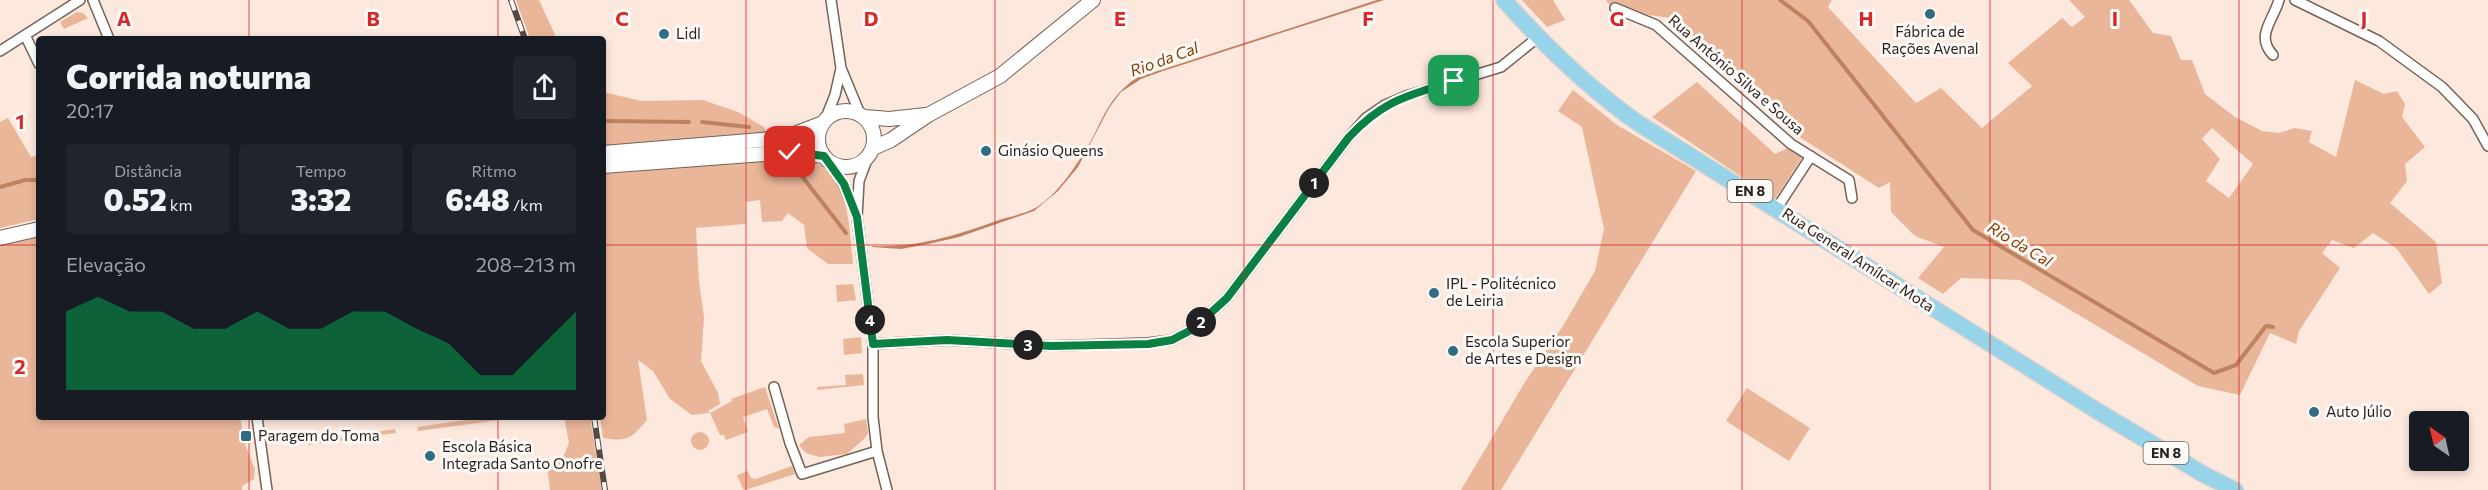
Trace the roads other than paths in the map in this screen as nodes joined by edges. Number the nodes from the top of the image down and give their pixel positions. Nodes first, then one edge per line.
1 (80, 0) edge
2 (93, 0) edge
3 (831, 0) edge
4 (1093, 0) edge
5 (1504, 0) edge
6 (2279, 0) edge
7 (2295, 0) edge
8 (1615, 8) dead end
9 (25, 35) junction
10 (108, 36) edge
11 (1537, 38) junction
12 (0, 51) edge
13 (2272, 55) dead end
14 (36, 58) edge
15 (841, 68) junction
16 (928, 115) junction
17 (862, 116) junction
18 (824, 122) junction
19 (2488, 146) edge
20 (870, 152) junction
21 (606, 153) edge
22 (1811, 156) junction
23 (826, 158) junction
24 (606, 166) edge
25 (1852, 198) dead end
26 (1777, 208) junction
27 (857, 217) junction
28 (36, 230) edge
29 (0, 238) edge
30 (873, 344) junction
31 (774, 387) dead end
32 (257, 420) edge
33 (877, 451) junction
34 (267, 490) edge
35 (886, 490) edge
36 (2235, 490) edge

1 - 9 street
2 - 10 street
3 - 15 street
4 - 16 main road
5 - 11 main road, Rua General Amílcar Mota / EN 8
6 - 13 street
7 - 19 street
8 - 22 street, Rua António Silva e Sousa
9 - 12 street
9 - 14 street
11 - 26 main road, Rua General Amílcar Mota / EN 8
11 - 30 street
15 - 17 street
15 - 18 street
16 - 17 main road
16 - 20 main road
17 - 18 main road
17 - 20 main road
18 - 21 main road
18 - 23 main road
20 - 23 main road
20 - 27 street
22 - 25 street, Rua António Silva e Sousa
22 - 26 street
23 - 24 main road
23 - 27 street
26 - 36 main road, Rua General Amílcar Mota / EN 8
27 - 30 street
28 - 29 main road
30 - 33 street
31 - 33 street
32 - 34 street
33 - 35 street

